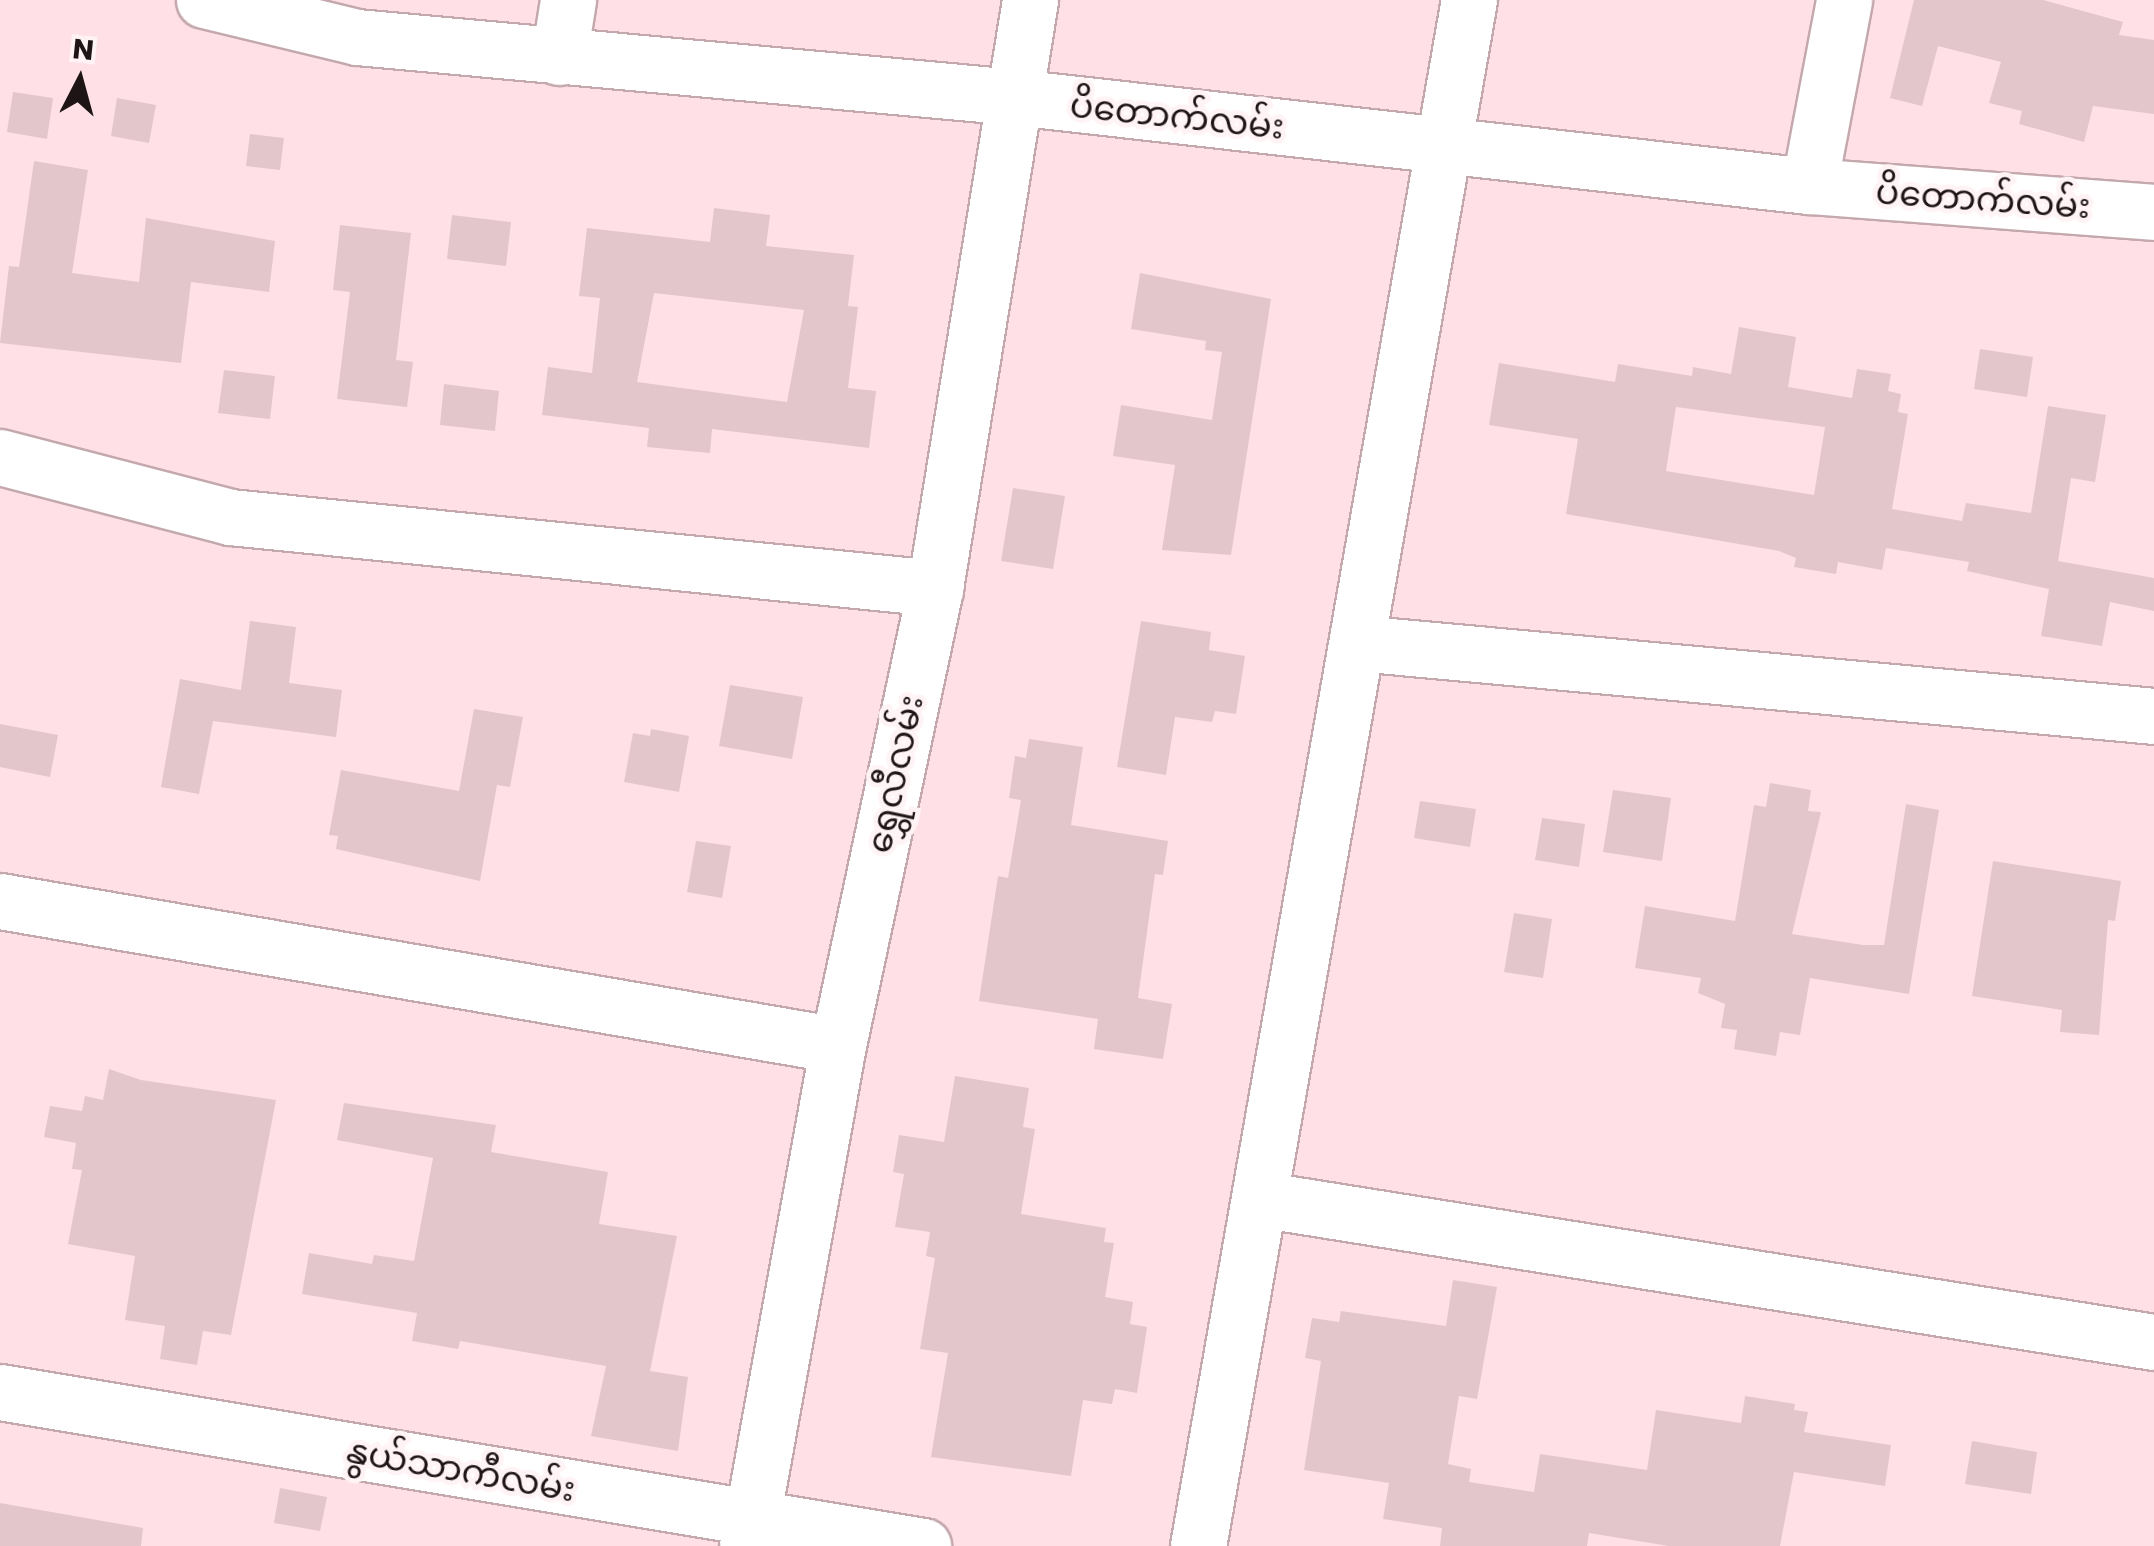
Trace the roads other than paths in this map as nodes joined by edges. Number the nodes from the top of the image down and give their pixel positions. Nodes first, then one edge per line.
1 (204, 0) edge
2 (568, 0) edge
3 (1030, 0) edge
4 (1469, 0) edge
5 (1844, 0) edge
6 (558, 57) junction
7 (1015, 97) junction
8 (1446, 146) junction
9 (1809, 186) junction
10 (2154, 212) edge
11 (0, 457) edge
12 (935, 588) junction
13 (1358, 643) junction
14 (2154, 716) edge
15 (0, 900) edge
16 (838, 1045) junction
17 (1259, 1199) junction
18 (2154, 1342) edge
19 (0, 1392) edge
20 (749, 1533) edge
21 (922, 1546) edge
22 (1198, 1546) edge

1 - 6 street, ပိတောက်လမ်း
2 - 6 street
3 - 7 street, ရွှေလီလမ်း
4 - 8 street
5 - 9 street
6 - 7 street, ပိတောက်လမ်း
7 - 8 street, ပိတောက်လမ်း
7 - 12 street, ရွှေလီလမ်း
8 - 9 street, ပိတောက်လမ်း
8 - 13 street
9 - 10 street, ပိတောက်လမ်း
11 - 12 street
12 - 16 street, ရွှေလီလမ်း
13 - 14 street
13 - 17 street
15 - 16 street
16 - 20 street, ရွှေလီလမ်း
17 - 18 street
17 - 22 street
19 - 20 street, နွယ်သာကီလမ်း
20 - 21 street, နွယ်သာကီလမ်း

